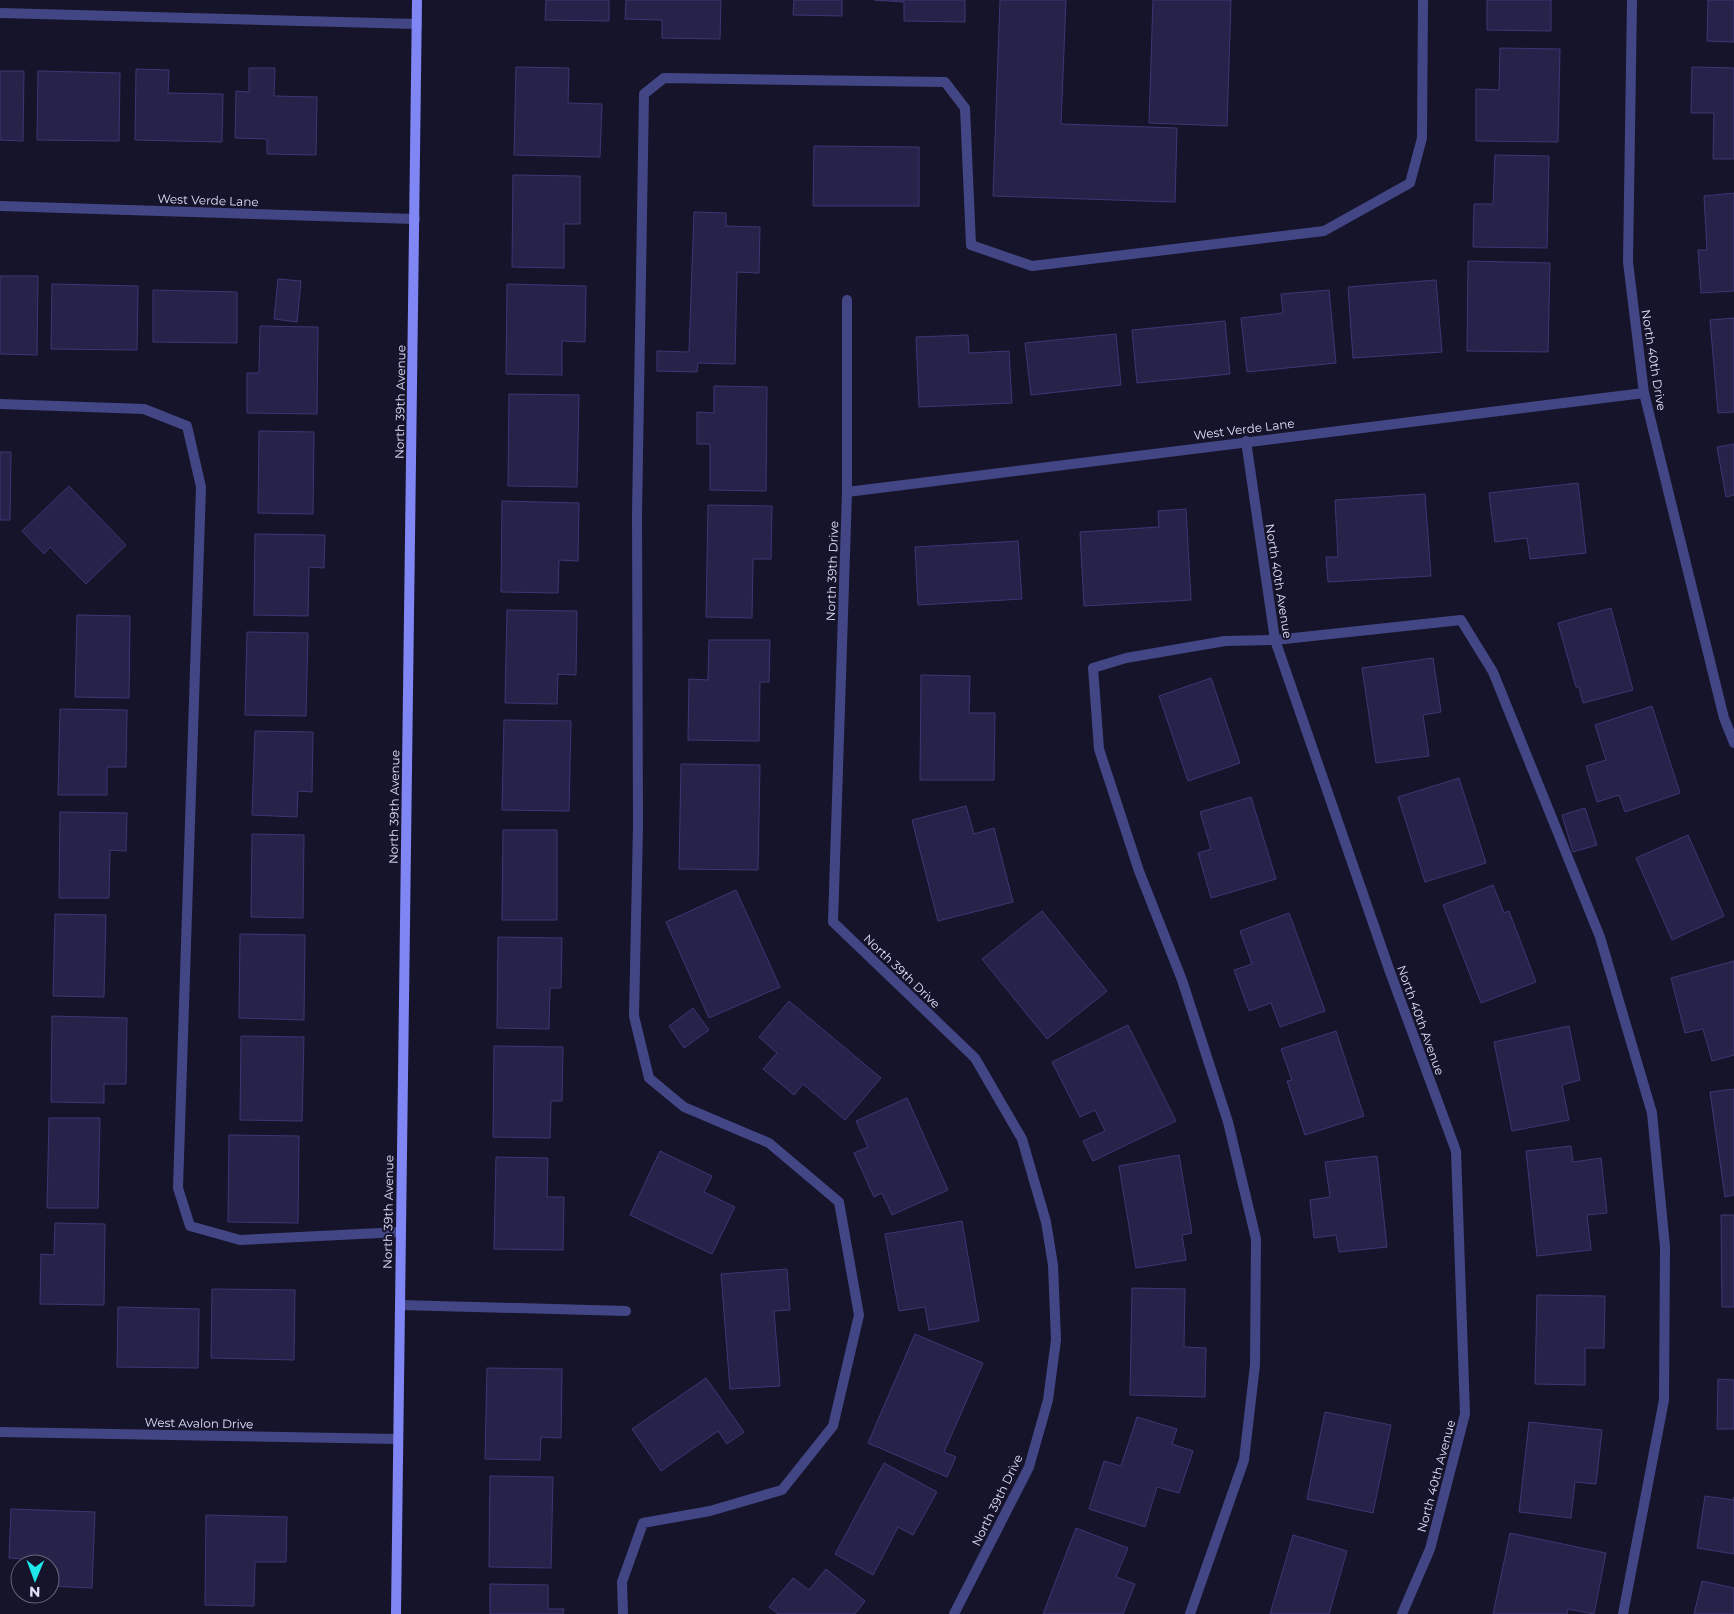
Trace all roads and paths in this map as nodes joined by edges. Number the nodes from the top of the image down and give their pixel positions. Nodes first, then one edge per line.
1 (417, 0) edge
2 (1423, 0) edge
3 (1632, 0) edge
4 (0, 13) edge
5 (417, 24) junction
6 (0, 206) edge
7 (415, 220) junction
8 (847, 300) dead end
9 (1644, 393) junction
10 (0, 404) edge
11 (1246, 441) junction
12 (847, 492) junction
13 (1275, 640) junction
14 (1734, 743) edge
15 (400, 1232) junction
16 (400, 1305) junction
17 (626, 1311) dead end
18 (0, 1432) edge
19 (398, 1440) junction
20 (396, 1614) edge
21 (623, 1614) edge
22 (954, 1614) edge
23 (1190, 1614) edge
24 (1402, 1614) edge
25 (1623, 1614) edge

1 - 5 street, North 39th Avenue
2 - 21 street
3 - 9 street, North 40th Drive
4 - 5 street
5 - 7 street, North 39th Avenue
6 - 7 street, West Verde Lane
7 - 15 street, North 39th Avenue
8 - 12 street, North 39th Drive
9 - 11 street, West Verde Lane
9 - 14 street, North 40th Drive
10 - 15 street
11 - 12 street, West Verde Lane
11 - 13 street, North 40th Avenue
12 - 22 street, North 39th Drive
13 - 23 street
13 - 24 street, North 40th Avenue
13 - 25 street
15 - 16 street, North 39th Avenue
16 - 17 street
16 - 19 street, North 39th Avenue
18 - 19 street, West Avalon Drive
19 - 20 street, North 39th Avenue

